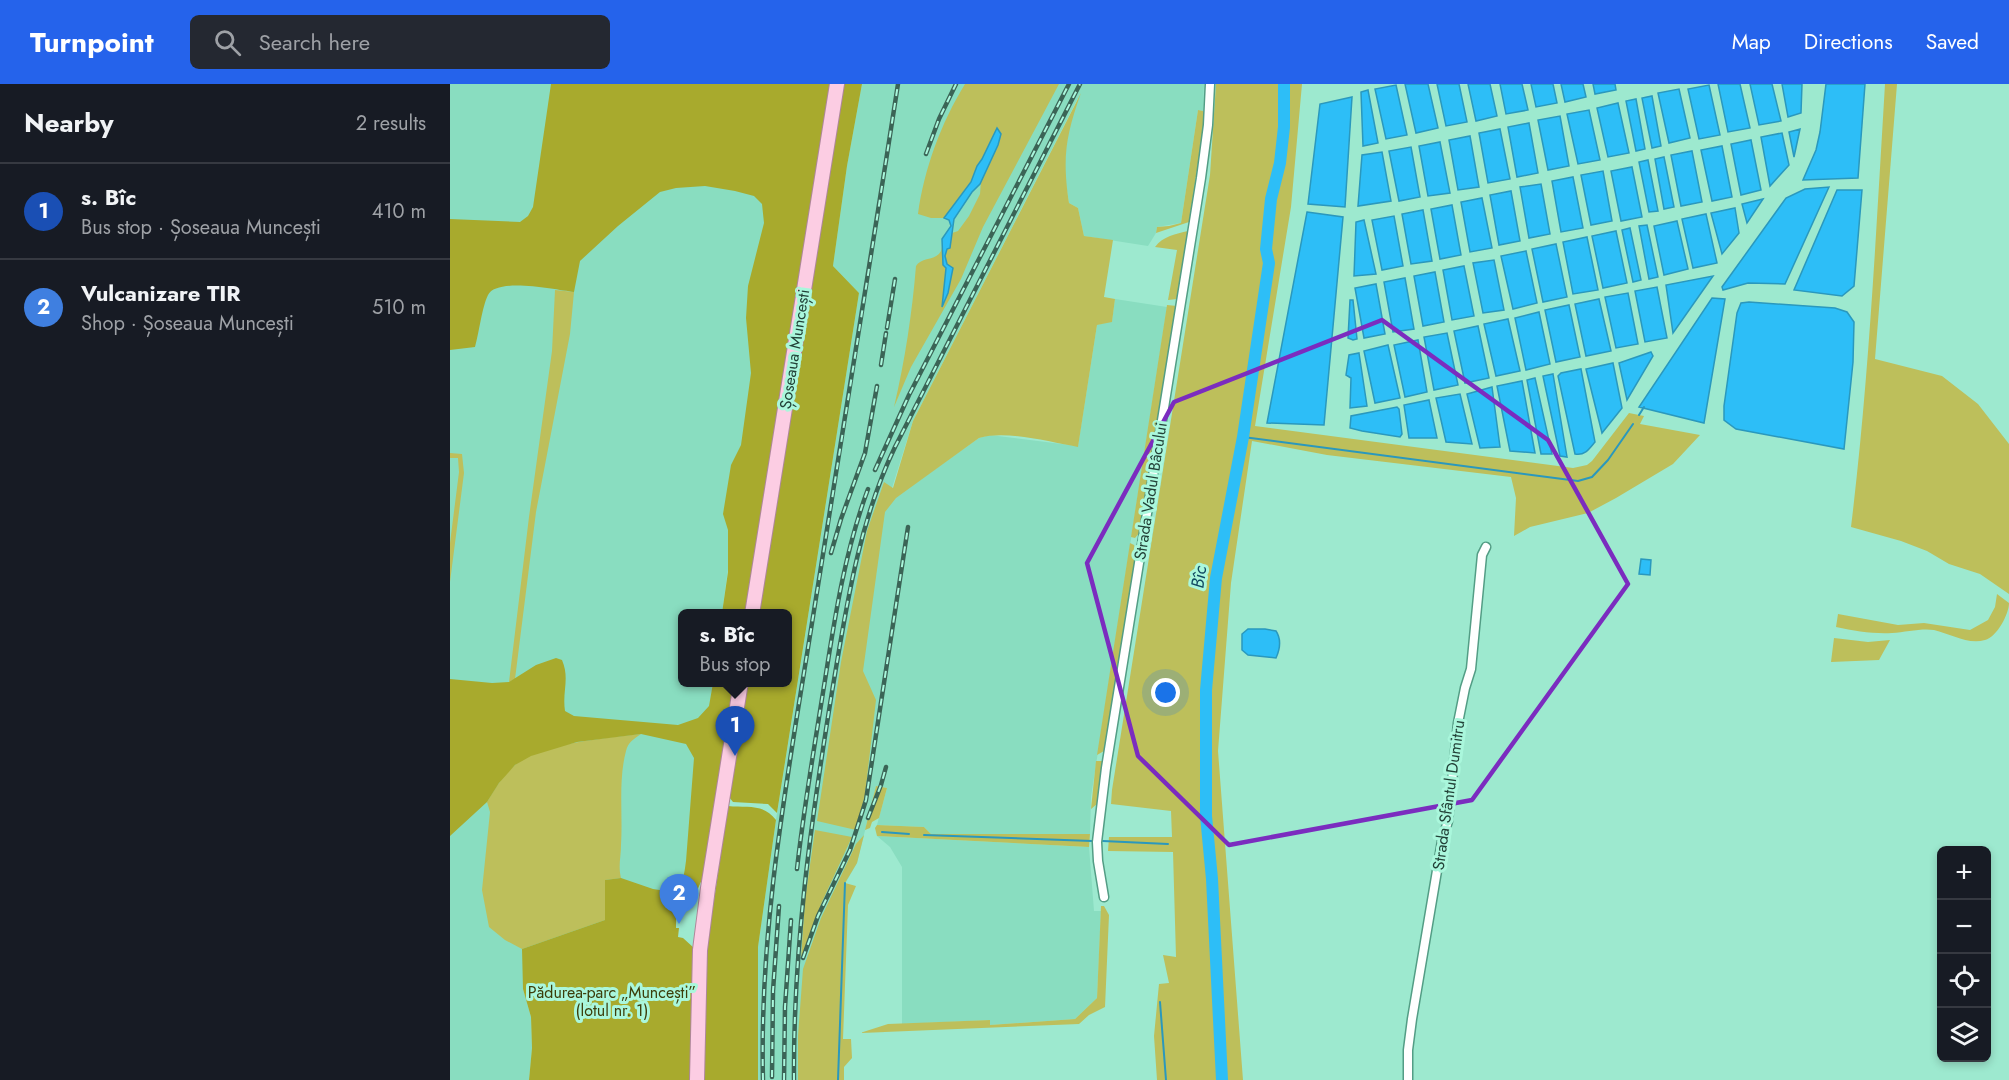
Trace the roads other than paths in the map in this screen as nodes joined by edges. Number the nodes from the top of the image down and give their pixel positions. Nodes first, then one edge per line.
1 (837, 84) edge
2 (1210, 84) edge
3 (1486, 547) dead end
4 (753, 609) edge
5 (740, 687) edge
6 (1104, 897) dead end
7 (698, 1080) edge
8 (1408, 1080) edge

1 - 4 main road, Șoseaua Muncești
2 - 6 street, Strada Vadul Bâcului
3 - 8 street, Strada Sfântul Dumitru
5 - 7 main road

